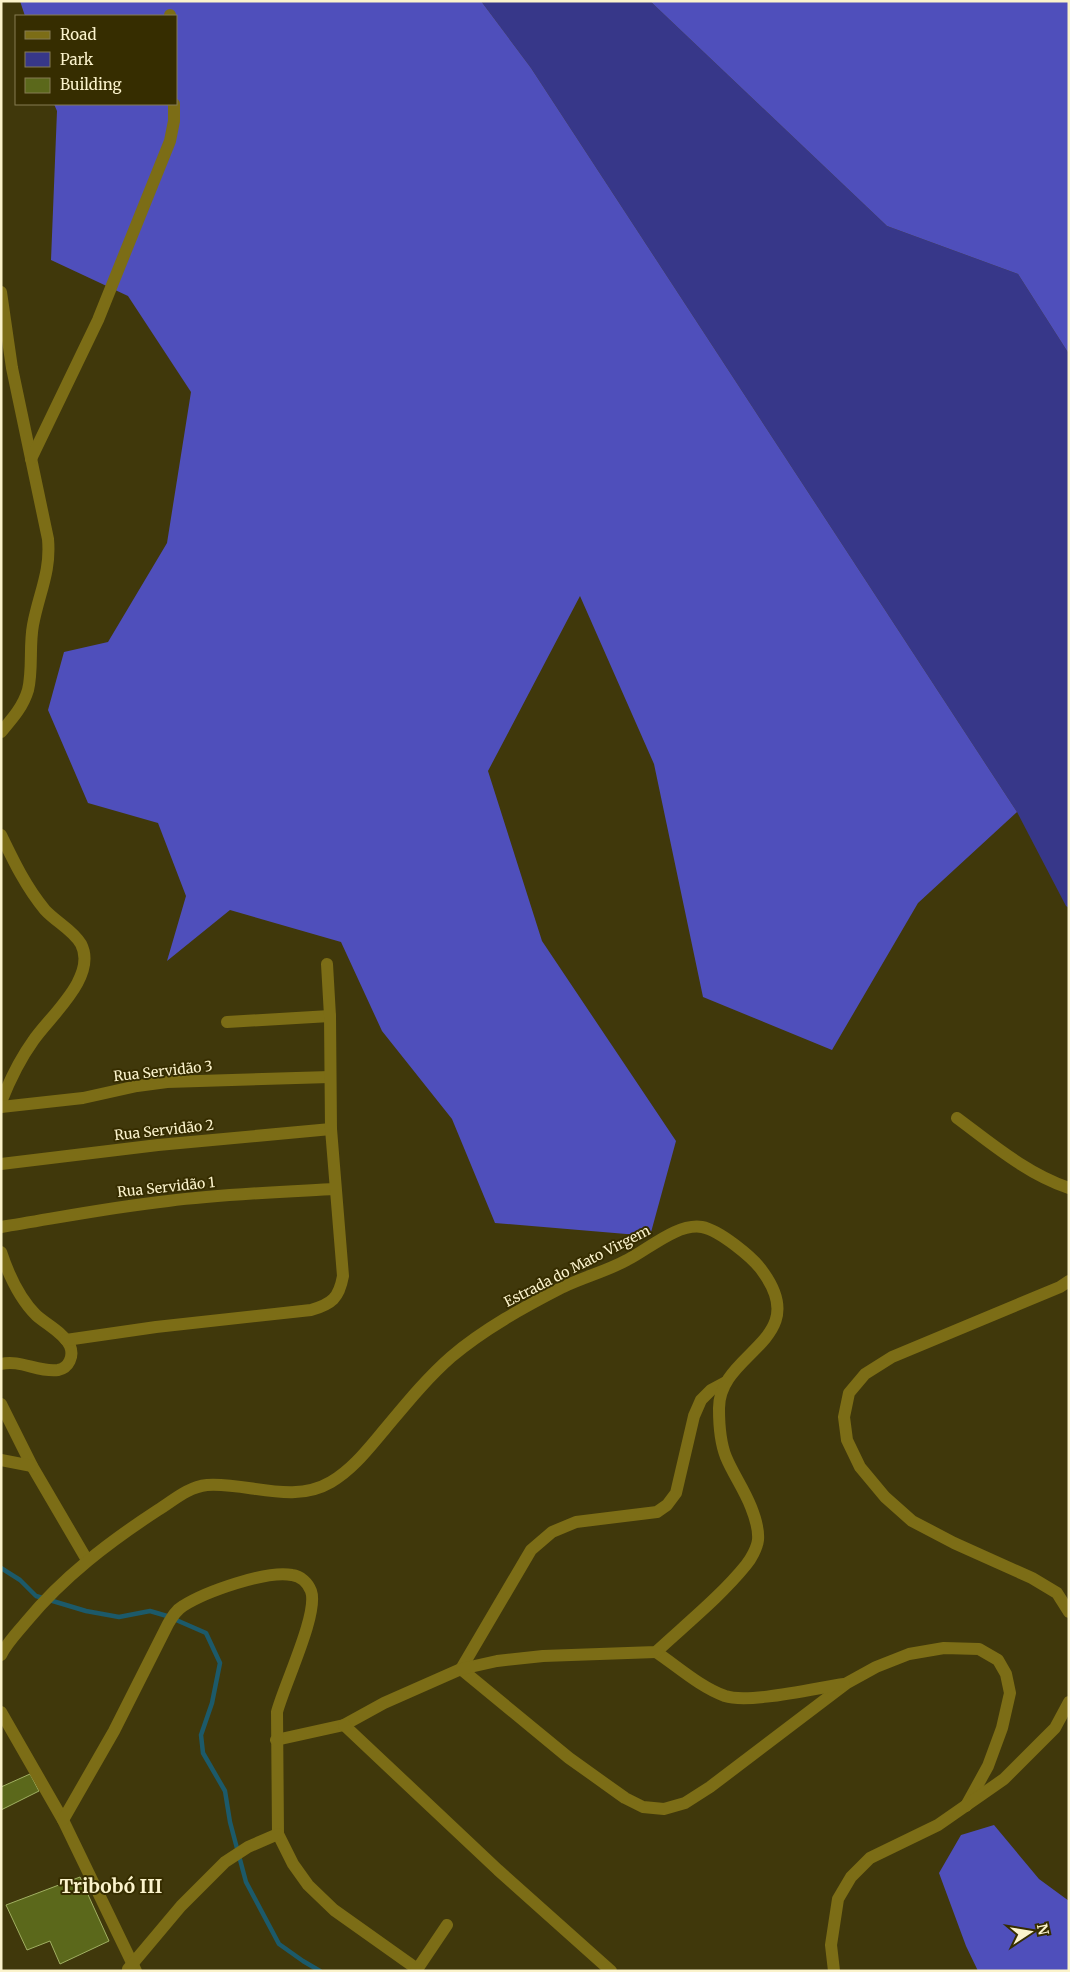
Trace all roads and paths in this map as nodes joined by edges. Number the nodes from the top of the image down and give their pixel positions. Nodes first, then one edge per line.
1 (174, 105) edge
2 (1, 292) edge
3 (31, 459) junction
4 (1, 732) edge
5 (1, 835) edge
6 (327, 964) dead end
7 (330, 1016) junction
8 (227, 1022) dead end
9 (330, 1076) junction
10 (1, 1102) edge
11 (1, 1107) edge
12 (957, 1118) dead end
13 (331, 1129) junction
14 (1, 1164) edge
15 (1069, 1188) edge
16 (336, 1189) junction
17 (1, 1227) edge
18 (1, 1252) edge
19 (1069, 1281) edge
20 (66, 1340) junction
21 (1, 1364) edge
22 (726, 1382) junction
23 (1, 1404) edge
24 (1, 1460) edge
25 (32, 1466) junction
26 (87, 1560) junction
27 (1069, 1612) edge
28 (3, 1649) edge
29 (656, 1652) junction
30 (461, 1669) junction
31 (847, 1683) junction
32 (1069, 1702) edge
33 (1, 1712) edge
34 (344, 1725) junction
35 (276, 1740) junction
36 (966, 1806) junction
37 (63, 1820) junction
38 (278, 1834) junction
39 (447, 1925) dead end
40 (132, 1968) edge
41 (416, 1970) edge
42 (611, 1971) edge
43 (834, 1971) edge

1 - 3 street
2 - 3 street
3 - 4 street
5 - 10 street
6 - 7 street
7 - 8 street
7 - 9 street
9 - 11 street, Rua Servidão 3
9 - 13 street
12 - 15 street
13 - 14 street, Rua Servidão 2
13 - 16 street
16 - 17 street, Rua Servidão 1
16 - 20 street
18 - 20 street
19 - 27 street
20 - 21 street
22 - 26 street, Estrada do Mato Virgem
22 - 29 street
22 - 30 street
23 - 25 street
24 - 25 street
25 - 26 street
26 - 28 street, Estrada do Mato Virgem
29 - 30 street
29 - 31 street
30 - 31 street
30 - 34 street
31 - 36 street
32 - 36 street
33 - 37 street
34 - 35 street
34 - 42 street
35 - 37 street
35 - 38 street
36 - 43 street
37 - 40 street
38 - 40 street
38 - 41 street
39 - 41 street

